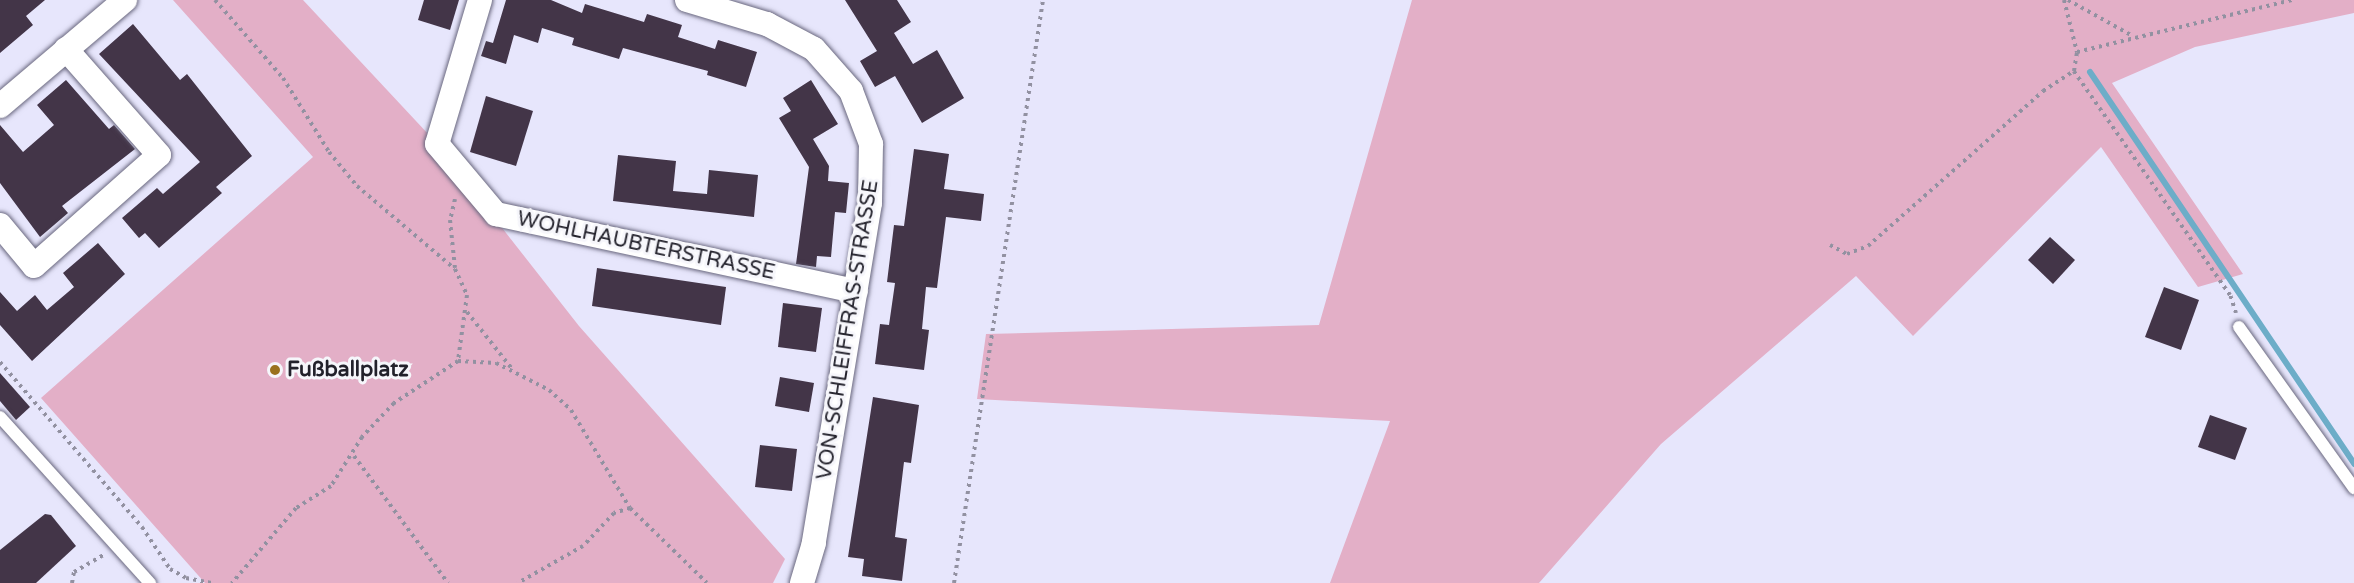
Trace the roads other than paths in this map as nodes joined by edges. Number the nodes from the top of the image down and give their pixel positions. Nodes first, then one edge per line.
1 (125, 0) edge
2 (480, 0) edge
3 (687, 0) edge
4 (66, 49) junction
5 (0, 106) edge
6 (0, 225) edge
7 (856, 291) junction
8 (2240, 327) road end
9 (0, 417) edge
10 (13, 432) junction
11 (0, 435) edge
12 (2354, 488) edge
13 (150, 583) edge
14 (802, 583) edge

1 - 4 street
2 - 7 street, WOHLHAUBTERSTRASSE
3 - 7 street, VON-SCHLEIFFRAS-STRASSE
4 - 5 street
4 - 6 street
7 - 14 street, VON-SCHLEIFFRAS-STRASSE
8 - 12 lane
9 - 10 lane
10 - 11 lane
10 - 13 lane

